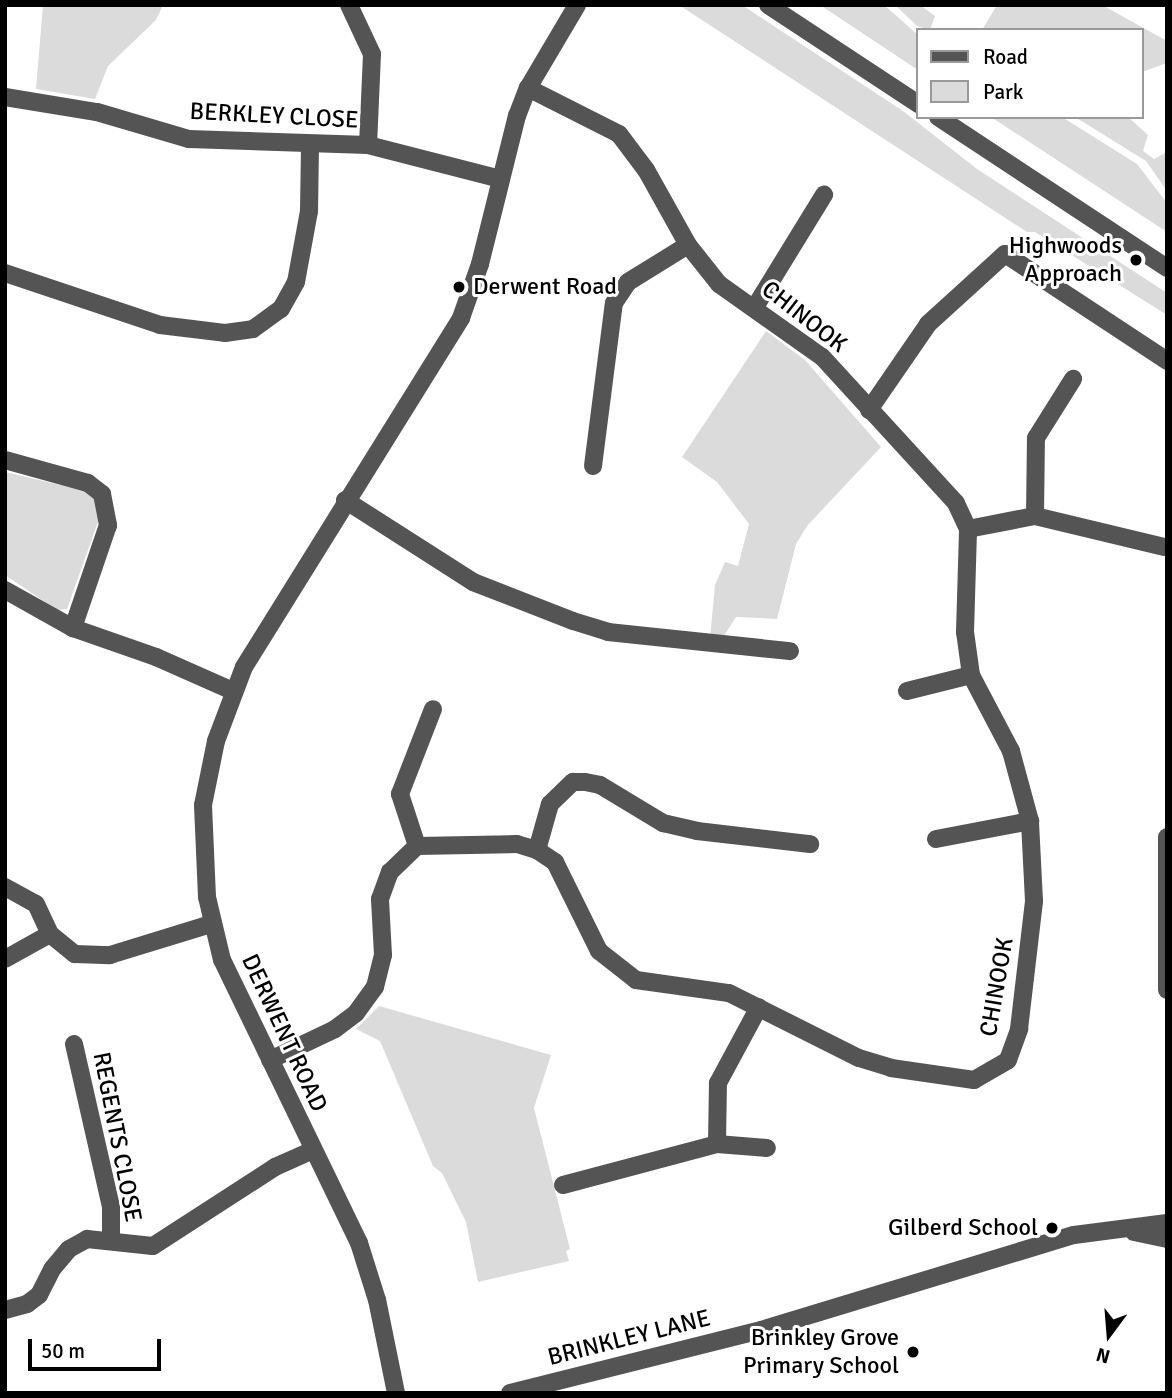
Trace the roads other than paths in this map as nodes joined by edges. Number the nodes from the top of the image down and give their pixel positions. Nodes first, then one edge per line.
1 (349, 5) edge
2 (577, 5) edge
3 (768, 5) edge
4 (528, 88) junction
5 (5, 97) edge
6 (916, 103) edge
7 (941, 119) edge
8 (310, 145) junction
9 (368, 145) junction
10 (500, 179) junction
11 (824, 195) dead end
12 (688, 245) junction
13 (1167, 268) edge
14 (5, 273) edge
15 (755, 307) junction
16 (1167, 361) edge
17 (1073, 379) dead end
18 (869, 410) junction
19 (5, 460) edge
20 (593, 466) dead end
21 (345, 500) junction
22 (1035, 516) junction
23 (968, 529) junction
24 (1164, 547) dead end
25 (5, 590) edge
26 (72, 628) junction
27 (790, 651) dead end
28 (971, 675) junction
29 (233, 691) junction
30 (907, 691) dead end
31 (433, 709) dead end
32 (1030, 821) junction
33 (1167, 837) edge
34 (936, 839) dead end
35 (810, 844) dead end
36 (417, 846) junction
37 (537, 850) junction
38 (5, 887) edge
39 (211, 924) junction
40 (50, 934) junction
41 (5, 959) edge
42 (1167, 990) edge
43 (760, 1007) junction
44 (74, 1044) dead end
45 (270, 1060) junction
46 (717, 1144) junction
47 (767, 1148) dead end
48 (312, 1151) junction
49 (563, 1185) dead end
50 (1167, 1223) edge
51 (1124, 1229) junction
52 (111, 1238) junction
53 (1167, 1239) edge
54 (5, 1310) edge
55 (391, 1359) junction
56 (396, 1393) edge
57 (409, 1393) edge
58 (510, 1393) edge

1 - 9 street
2 - 4 street, DERWENT ROAD
3 - 6 street
4 - 10 street, DERWENT ROAD
4 - 12 street, CHINOOK
5 - 8 street, BERKLEY CLOSE
7 - 13 street
8 - 9 street, BERKLEY CLOSE
8 - 14 street
9 - 10 street, BERKLEY CLOSE
10 - 21 street, DERWENT ROAD
11 - 15 street
12 - 15 street, CHINOOK
12 - 20 street
15 - 18 street, CHINOOK
16 - 18 street
17 - 22 street
18 - 23 street, CHINOOK
19 - 26 street
21 - 27 street
21 - 29 street, DERWENT ROAD
22 - 23 street
22 - 24 street
23 - 28 street, CHINOOK
25 - 26 street
26 - 29 street
28 - 30 street
28 - 32 street, CHINOOK
29 - 39 street, DERWENT ROAD
31 - 36 street
32 - 34 street
32 - 43 street, CHINOOK
33 - 42 street
35 - 37 street
36 - 37 street
36 - 45 street
37 - 43 street, CHINOOK
38 - 40 street
39 - 40 street
39 - 45 street, DERWENT ROAD
40 - 41 street
43 - 46 street
44 - 52 street, REGENTS CLOSE
45 - 48 street, DERWENT ROAD
46 - 47 street
46 - 49 street
48 - 52 street, REGENTS CLOSE
48 - 55 street, DERWENT ROAD
50 - 51 street, BRINKLEY LANE
51 - 53 street, BRINKLEY LANE
51 - 58 street, BRINKLEY LANE
52 - 54 street, REGENTS CLOSE
55 - 56 street, DERWENT ROAD
55 - 57 street, DERWENT ROAD

